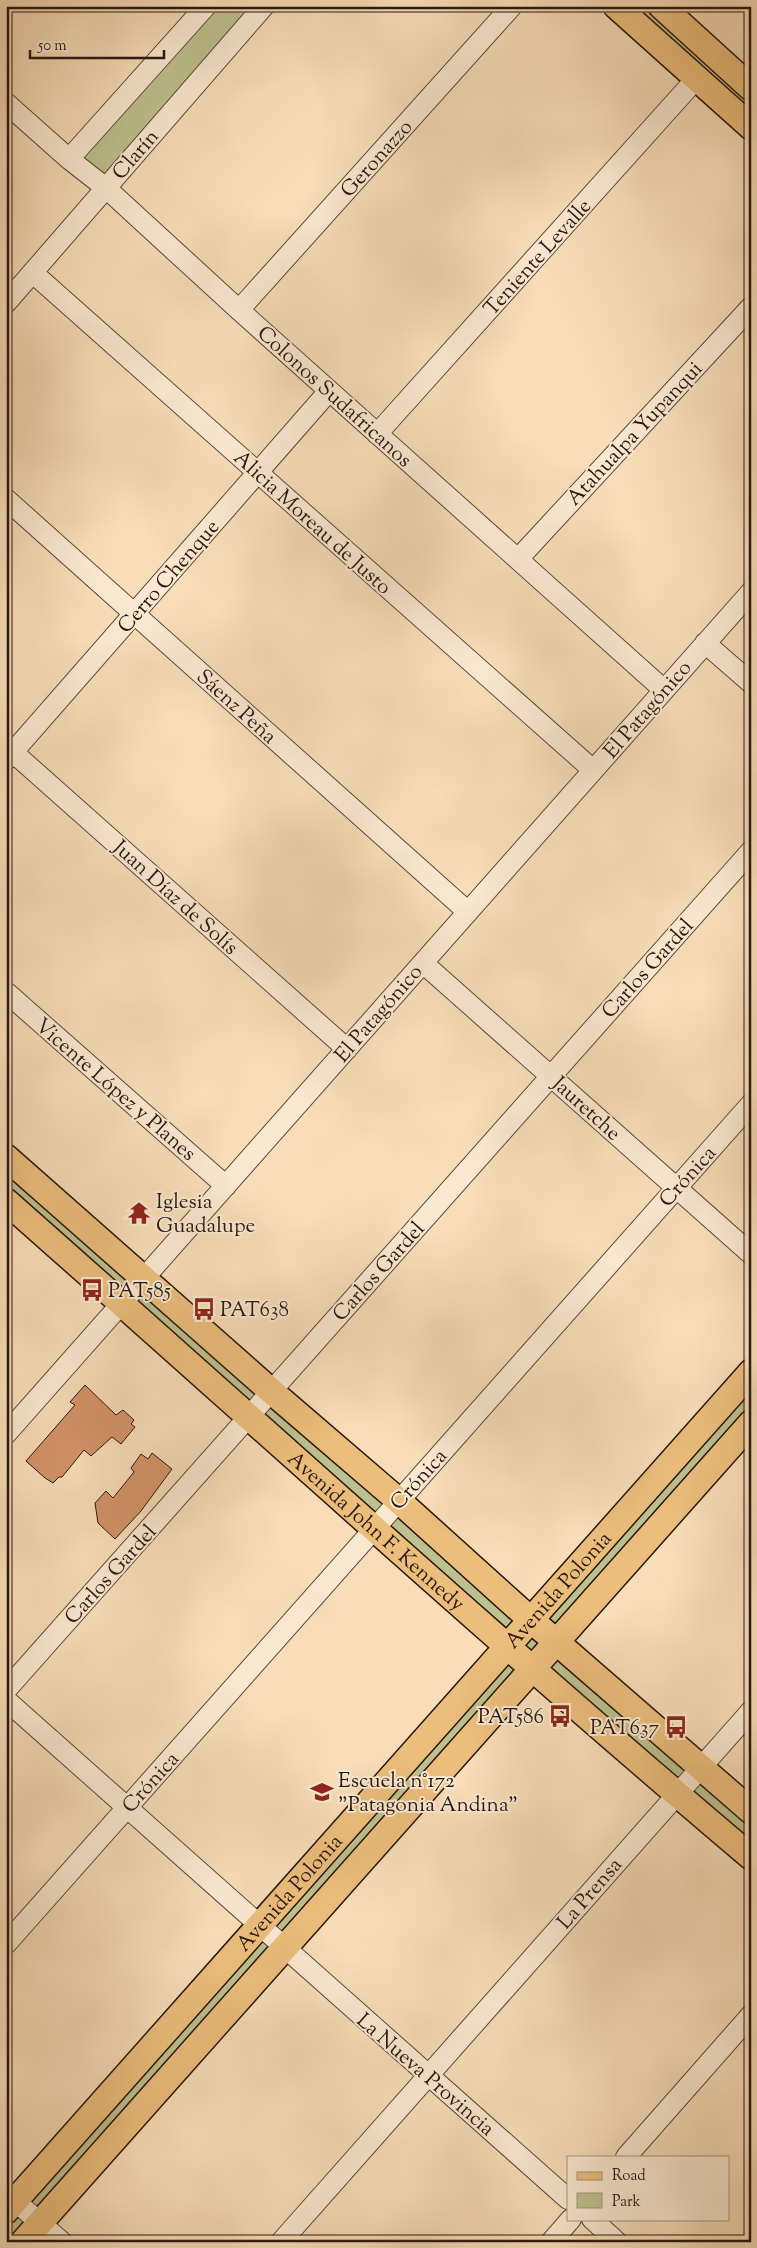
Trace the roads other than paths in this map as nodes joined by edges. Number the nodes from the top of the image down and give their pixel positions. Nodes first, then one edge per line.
1 (206, 6) edge
2 (264, 6) edge
3 (512, 6) edge
4 (616, 6) edge
5 (661, 6) edge
6 (696, 79) junction
7 (748, 81) edge
8 (6, 103) edge
9 (724, 103) junction
10 (751, 127) edge
11 (69, 159) junction
12 (106, 188) junction
13 (33, 273) junction
14 (6, 303) edge
15 (751, 307) edge
16 (239, 310) junction
17 (330, 391) junction
18 (377, 434) junction
19 (258, 473) junction
20 (6, 499) edge
21 (518, 559) junction
22 (751, 592) edge
23 (135, 614) junction
24 (705, 643) junction
25 (751, 683) edge
26 (664, 690) junction
27 (9, 753) edge
28 (593, 770) junction
29 (751, 851) edge
30 (468, 912) junction
31 (423, 963) junction
32 (6, 992) edge
33 (347, 1049) junction
34 (551, 1076) junction
35 (751, 1104) edge
36 (6, 1157) edge
37 (226, 1186) junction
38 (676, 1188) junction
39 (6, 1201) edge
40 (751, 1254) edge
41 (144, 1278) junction
42 (122, 1303) junction
43 (751, 1372) edge
44 (271, 1391) junction
45 (250, 1416) junction
46 (751, 1423) edge
47 (6, 1434) edge
48 (399, 1501) junction
49 (374, 1529) junction
50 (531, 1620) junction
51 (557, 1643) junction
52 (508, 1646) junction
53 (534, 1669) junction
54 (6, 1690) edge
55 (6, 1700) edge
56 (751, 1711) edge
57 (702, 1766) junction
58 (677, 1794) junction
59 (127, 1807) junction
60 (751, 1811) edge
61 (751, 1857) edge
62 (260, 1926) junction
63 (6, 1944) edge
64 (285, 1949) junction
65 (751, 2016) edge
66 (428, 2076) junction
67 (627, 2156) edge
68 (567, 2198) edge
69 (9, 2202) edge
70 (570, 2220) edge
71 (593, 2220) edge
72 (40, 2222) junction
73 (23, 2242) edge
74 (62, 2242) edge
75 (282, 2242) edge
76 (551, 2242) edge
77 (617, 2242) edge

1 - 11 street
2 - 12 street, Clarín
3 - 16 street, Geronazzo
4 - 6 main road
5 - 7 main road
6 - 9 main road
6 - 18 street, Teniente Levalle
7 - 9 street
8 - 11 street, Colonos Sudafricanos
9 - 10 main road
11 - 12 street, Colonos Sudafricanos
12 - 13 street, Clarín
12 - 16 street, Colonos Sudafricanos
13 - 14 street, Clarín
13 - 19 street, Alicia Moreau de Justo
15 - 21 street, Atahualpa Yupanqui
16 - 17 street, Colonos Sudafricanos
17 - 18 street, Colonos Sudafricanos
17 - 19 street, Cerro Chenque
18 - 21 street, Colonos Sudafricanos
19 - 23 street, Cerro Chenque
19 - 28 street, Alicia Moreau de Justo
20 - 23 street, Sáenz Peña
21 - 26 street, Colonos Sudafricanos
22 - 24 street, El Patagónico
23 - 27 street, Cerro Chenque
23 - 30 street, Sáenz Peña
24 - 25 street
24 - 26 street, El Patagónico
26 - 28 street, El Patagónico
27 - 33 street, Juan Díaz de Solís
28 - 30 street, El Patagónico
29 - 34 street, Carlos Gardel
30 - 31 street, El Patagónico
31 - 33 street, El Patagónico
31 - 34 street, Jauretche
32 - 37 street, Vicente López y Planes
33 - 37 street, El Patagónico
34 - 38 street, Jauretche
34 - 44 street, Carlos Gardel
35 - 38 street, Crónica
36 - 41 main road, Avenida John F. Kennedy
37 - 41 street, El Patagónico
38 - 40 street, Jauretche
38 - 48 street, Crónica
39 - 42 main road, Avenida John F. Kennedy
41 - 42 street, El Patagónico
41 - 44 main road, Avenida John F. Kennedy
42 - 45 main road, Avenida John F. Kennedy
42 - 47 street, El Patagónico
43 - 50 main road, Avenida Polonia
44 - 45 street, Carlos Gardel
44 - 48 main road, Avenida John F. Kennedy
45 - 49 main road, Avenida John F. Kennedy
45 - 54 street, Carlos Gardel
46 - 51 main road, Avenida Polonia
48 - 49 street, Crónica
48 - 50 main road, Avenida John F. Kennedy
49 - 52 main road, Avenida John F. Kennedy
49 - 59 street, Crónica
50 - 51 main road, Avenida John F. Kennedy
50 - 52 main road, Avenida Polonia
51 - 53 main road, Avenida Polonia
51 - 57 main road, Avenida John F. Kennedy
52 - 53 main road, Avenida John F. Kennedy
52 - 62 main road, Avenida Polonia
53 - 58 main road, Avenida John F. Kennedy
53 - 64 main road, Avenida Polonia
55 - 59 street
56 - 57 street, La Prensa
57 - 58 street, La Prensa
57 - 60 main road, Avenida John F. Kennedy
58 - 61 main road, Avenida John F. Kennedy
58 - 66 street, La Prensa
59 - 62 street
59 - 63 street, Crónica
62 - 64 street, La Nueva Provincia
62 - 69 main road, Avenida Polonia
64 - 66 street, La Nueva Provincia
64 - 72 main road, Avenida Polonia
65 - 67 street
66 - 68 street, La Nueva Provincia
66 - 75 street, La Prensa
69 - 72 street
70 - 76 street
71 - 77 street
72 - 73 main road, Avenida Polonia
72 - 74 street

